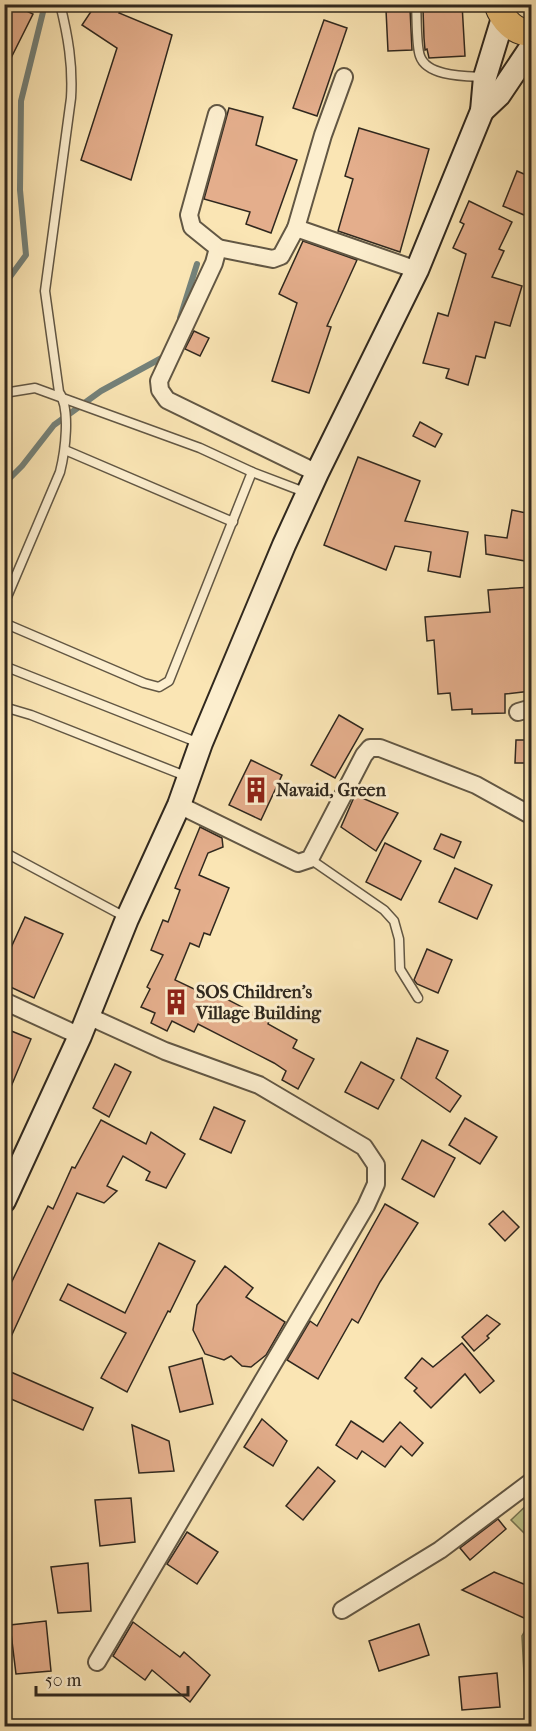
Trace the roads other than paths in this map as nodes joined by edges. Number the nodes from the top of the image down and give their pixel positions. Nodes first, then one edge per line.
1 (60, 4) edge
2 (416, 4) edge
3 (500, 11) edge
4 (531, 33) edge
5 (531, 46) edge
6 (344, 77) dead end
7 (485, 77) junction
8 (482, 111) junction
9 (217, 114) dead end
10 (296, 228) junction
11 (218, 248) junction
12 (417, 270) junction
13 (4, 393) edge
14 (64, 399) junction
15 (65, 450) junction
16 (252, 472) junction
17 (312, 483) junction
18 (233, 522) junction
19 (4, 604) edge
20 (4, 623) edge
21 (4, 666) edge
22 (4, 707) edge
23 (201, 744) junction
24 (188, 777) junction
25 (179, 805) junction
26 (531, 816) edge
27 (4, 852) edge
28 (310, 860) junction
29 (127, 918) junction
30 (418, 998) dead end
31 (4, 1001) edge
32 (84, 1026) junction
33 (4, 1201) edge
34 (531, 1481) edge
35 (342, 1610) dead end
36 (97, 1662) dead end

1 - 14 lane
2 - 7 lane
3 - 4 main road
3 - 7 main road
5 - 8 main road
6 - 10 street
7 - 8 main road
8 - 12 main road
9 - 11 street
10 - 11 street
10 - 12 street
11 - 17 street
12 - 17 main road
13 - 14 lane
14 - 15 lane
14 - 16 lane
15 - 18 lane
15 - 19 lane
16 - 17 lane
16 - 18 lane
17 - 23 main road
18 - 20 lane
21 - 23 lane
22 - 24 lane
23 - 24 main road
24 - 25 main road
25 - 28 street
25 - 29 main road
26 - 28 street
27 - 29 lane
28 - 30 lane
29 - 32 main road
31 - 32 street
32 - 33 main road
32 - 36 street
34 - 35 street

